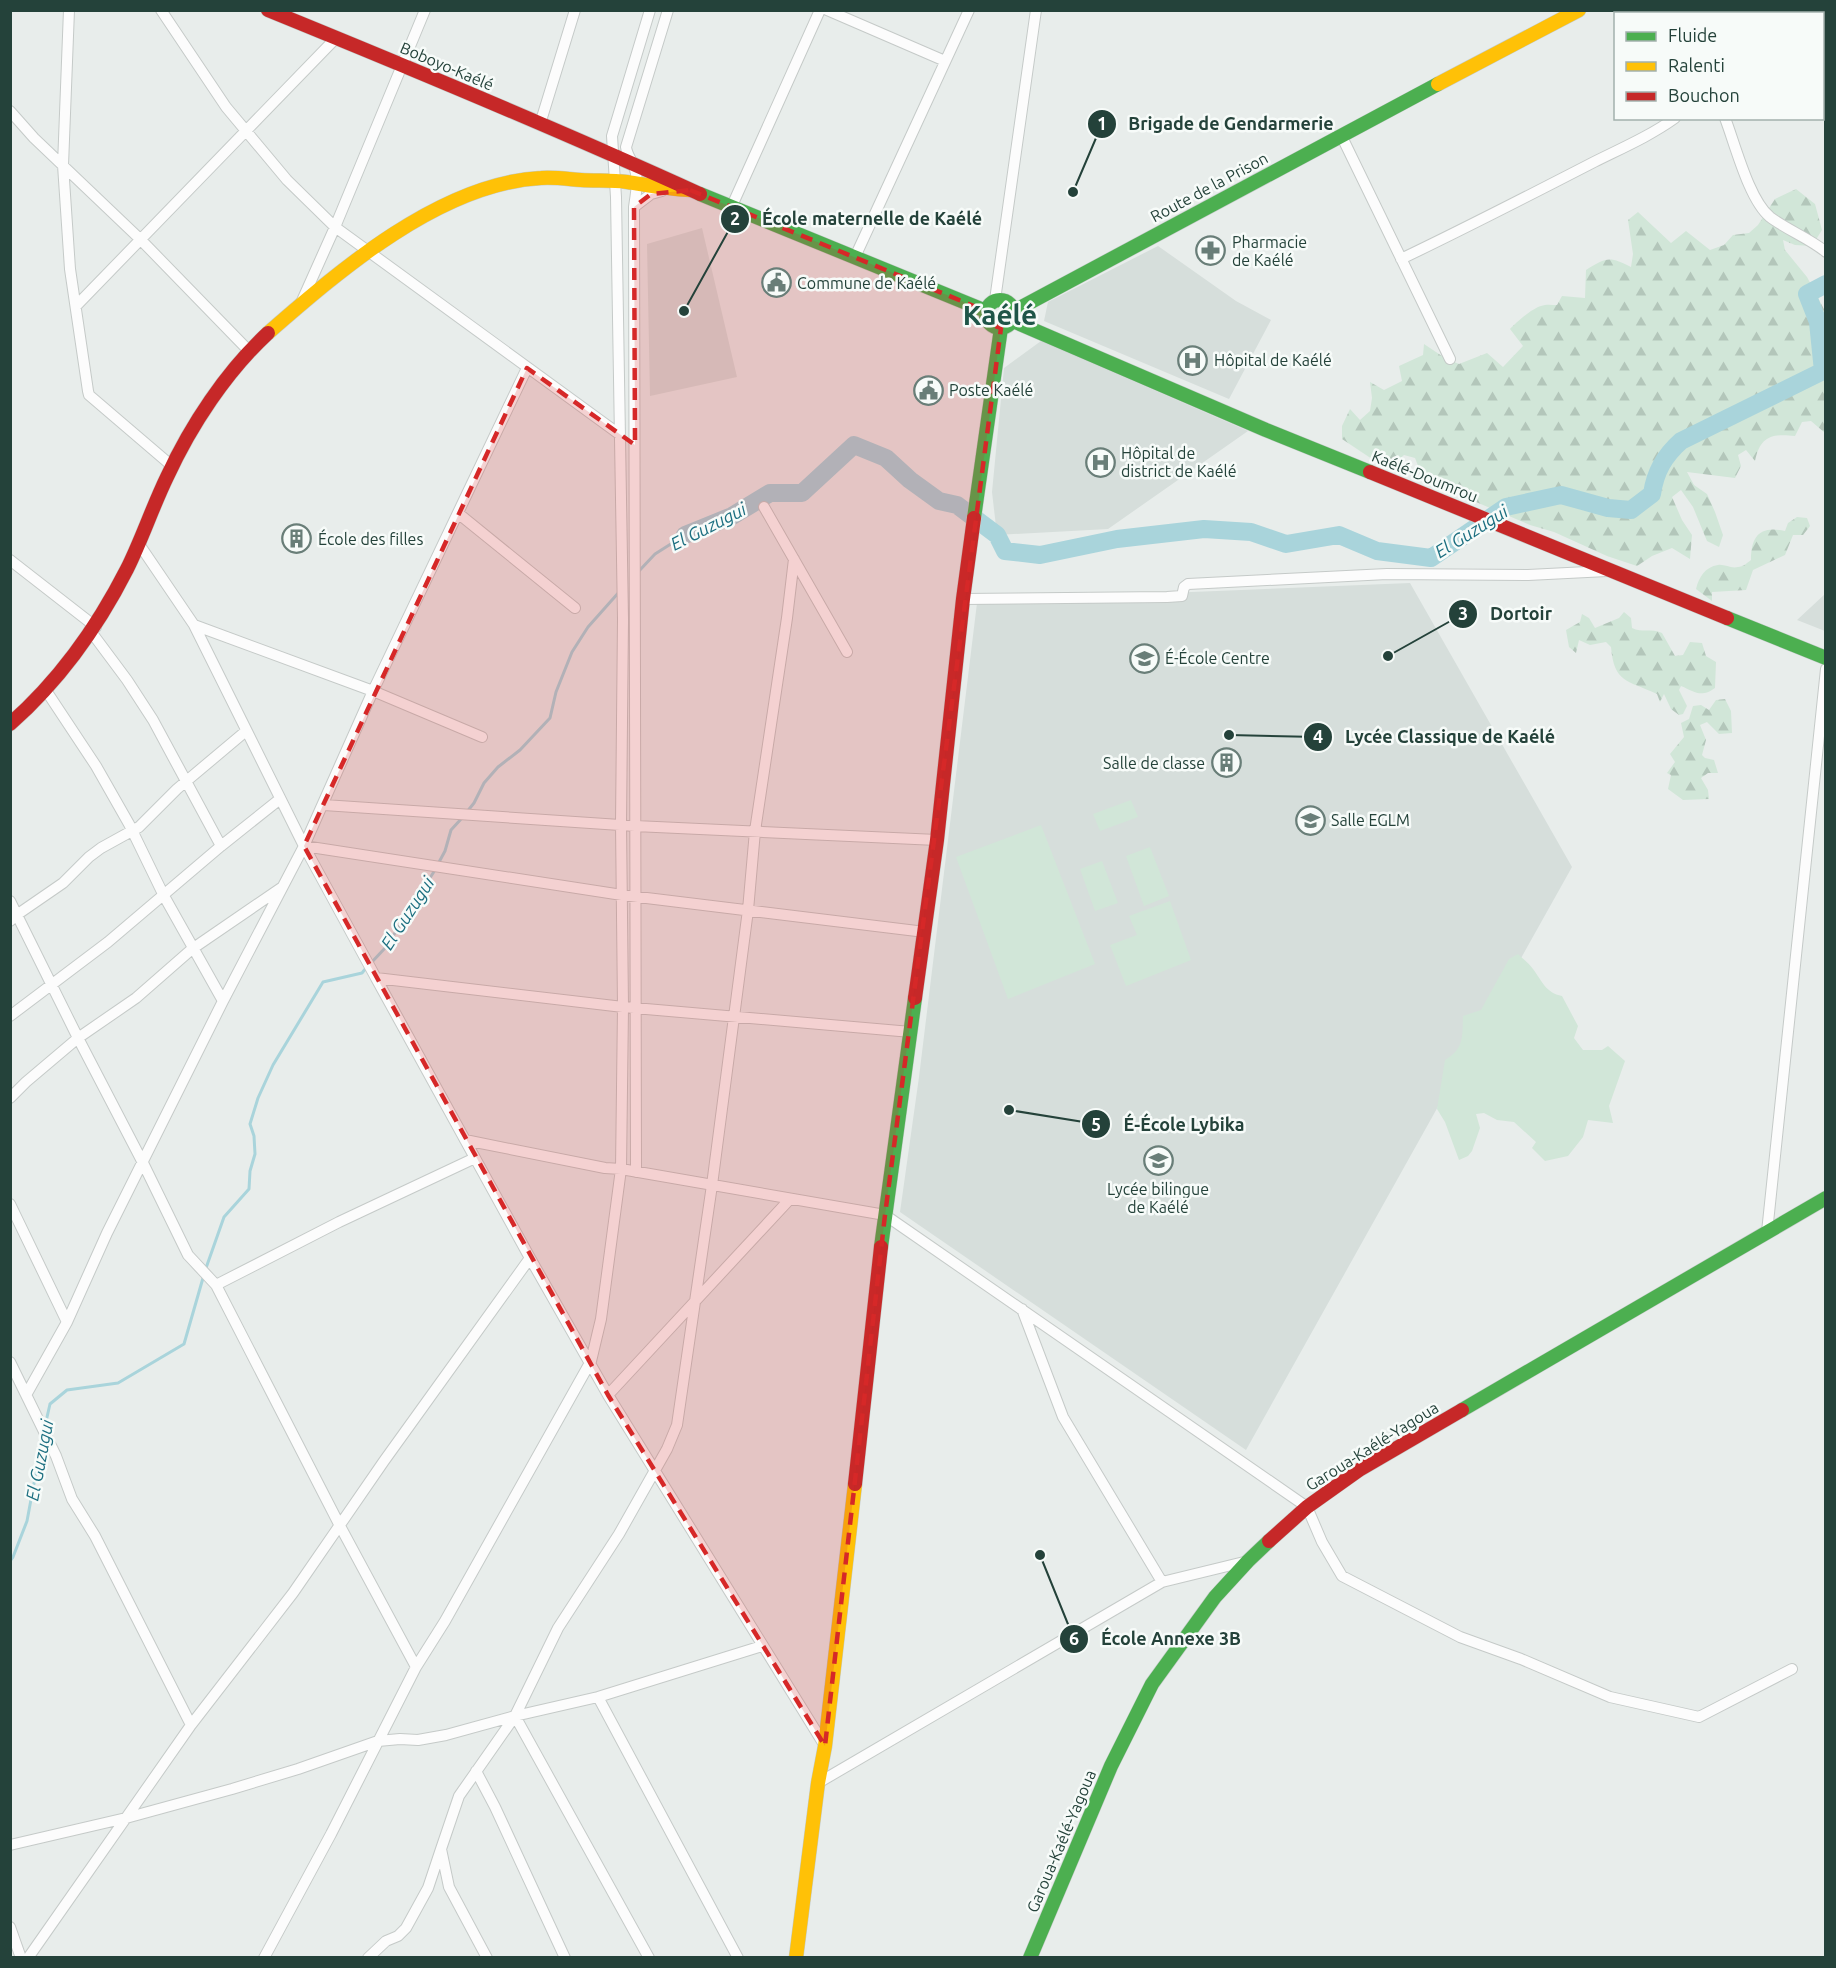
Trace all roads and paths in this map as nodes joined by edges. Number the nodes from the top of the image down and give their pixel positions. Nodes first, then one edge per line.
1 (69, 10) edge
2 (161, 10) edge
3 (268, 10) edge
4 (425, 10) edge
5 (575, 10) edge
6 (650, 10) edge
7 (668, 10) edge
8 (820, 10) edge
9 (827, 10) edge
10 (969, 10) edge
11 (1036, 10) edge
12 (1579, 10) edge
13 (336, 38) junction
14 (945, 61) junction
15 (403, 64) junction
16 (10, 111) edge
17 (1672, 120) edge
18 (1726, 120) edge
19 (540, 124) junction
20 (246, 130) junction
21 (1341, 135) junction
22 (612, 154) junction
23 (634, 164) junction
24 (63, 165) junction
25 (616, 181) junction
26 (637, 183) junction
27 (666, 189) junction
28 (690, 190) junction
29 (634, 207) junction
30 (731, 208) junction
31 (335, 228) junction
32 (141, 240) junction
33 (367, 250) junction
34 (1826, 252) edge
35 (855, 257) junction
36 (1401, 259) junction
37 (76, 306) junction
38 (300, 306) junction
39 (991, 306) junction
40 (1009, 320) junction
41 (250, 352) junction
42 (1450, 359) dead end
43 (527, 368) junction
44 (619, 434) junction
45 (172, 466) junction
46 (764, 507) dead end
47 (459, 514) junction
48 (139, 544) junction
49 (794, 559) junction
50 (10, 560) edge
51 (1609, 571) junction
52 (963, 599) junction
53 (574, 608) dead end
54 (194, 625) junction
55 (94, 630) junction
56 (847, 652) dead end
57 (1826, 658) edge
58 (1826, 669) edge
59 (373, 691) junction
60 (46, 692) junction
61 (10, 724) edge
62 (246, 731) junction
63 (482, 736) dead end
64 (187, 781) junction
65 (280, 799) junction
66 (324, 805) junction
67 (621, 824) junction
68 (635, 826) junction
69 (755, 831) junction
70 (133, 832) junction
71 (937, 840) junction
72 (221, 846) junction
73 (304, 846) junction
74 (284, 886) junction
75 (622, 895) junction
76 (164, 896) junction
77 (636, 896) junction
78 (10, 901) edge
79 (748, 910) junction
80 (14, 917) edge
81 (925, 932) junction
82 (192, 949) junction
83 (376, 978) junction
84 (52, 983) junction
85 (223, 1001) junction
86 (623, 1007) junction
87 (636, 1007) junction
88 (10, 1016) edge
89 (735, 1017) junction
90 (912, 1032) junction
91 (78, 1038) junction
92 (10, 1098) edge
93 (465, 1140) junction
94 (475, 1158) junction
95 (143, 1163) junction
96 (621, 1168) junction
97 (636, 1172) junction
98 (712, 1185) junction
99 (1826, 1198) edge
100 (790, 1199) junction
101 (10, 1204) edge
102 (885, 1215) junction
103 (1767, 1232) junction
104 (530, 1258) junction
105 (216, 1285) junction
106 (695, 1301) junction
107 (1022, 1309) junction
108 (67, 1322) junction
109 (591, 1361) junction
110 (10, 1362) edge
111 (26, 1395) junction
112 (609, 1395) junction
113 (654, 1470) junction
114 (1307, 1507) junction
115 (340, 1526) junction
116 (1248, 1561) junction
117 (1162, 1582) junction
118 (762, 1646) junction
119 (416, 1667) junction
120 (1792, 1669) dead end
121 (598, 1697) junction
122 (515, 1716) junction
123 (191, 1725) junction
124 (378, 1741) junction
125 (825, 1746) junction
126 (476, 1771) junction
127 (818, 1783) junction
128 (126, 1818) junction
129 (10, 1845) edge
130 (441, 1849) junction
131 (10, 1927) edge
132 (21, 1958) edge
133 (28, 1958) edge
134 (264, 1958) edge
135 (368, 1958) edge
136 (488, 1958) edge
137 (565, 1958) edge
138 (649, 1958) edge
139 (738, 1958) edge
140 (796, 1958) edge
141 (1030, 1958) edge

1 - 24 street
2 - 20 street
3 - 13 main road, Boboyo-Kaélé
4 - 15 street
5 - 19 street
6 - 22 street
7 - 23 street
8 - 30 street
9 - 14 street
10 - 14 street
11 - 39 street
12 - 21 main road, Route de la Prison
13 - 15 main road, Boboyo-Kaélé
13 - 20 street
14 - 35 street
15 - 19 main road, Boboyo-Kaélé
15 - 31 street
16 - 24 street
17 - 36 street
18 - 34 street
19 - 22 main road, Boboyo-Kaélé
20 - 31 street
20 - 32 street
21 - 36 street
21 - 40 main road, Route de la Prison
22 - 23 main road, Boboyo-Kaélé
22 - 25 street
23 - 26 street
23 - 28 main road
24 - 32 street
24 - 37 street
25 - 26 main road
25 - 33 main road
25 - 44 street
26 - 27 main road
26 - 29 street
27 - 28 main road
27 - 29 street
28 - 30 main road
29 - 68 street
30 - 35 main road
31 - 33 street
31 - 38 street
32 - 37 street
32 - 41 street
33 - 38 main road
33 - 43 street
35 - 39 main road
36 - 42 street
37 - 45 street
38 - 41 main road
39 - 40 main road, Kaélé-Doumrou
39 - 40 main road
40 - 51 main road, Kaélé-Doumrou
40 - 52 main road
41 - 45 main road
43 - 44 street
43 - 47 street
44 - 67 street
45 - 48 main road
46 - 49 street
47 - 53 street
47 - 59 street
48 - 54 street
48 - 55 main road
49 - 56 street
49 - 69 street
50 - 55 street
51 - 52 street
51 - 57 main road, Kaélé-Doumrou
52 - 71 main road
54 - 59 street
54 - 62 street
55 - 60 main road
55 - 64 street
58 - 103 street
59 - 63 street
59 - 66 street
60 - 61 main road
60 - 70 street
62 - 64 street
62 - 65 street
64 - 70 street
64 - 72 street
65 - 72 street
65 - 73 street
66 - 67 street
66 - 73 street
67 - 68 street
67 - 75 street
68 - 69 street
68 - 77 street
69 - 71 street
69 - 79 street
70 - 76 street
70 - 80 street
71 - 81 main road
72 - 76 street
73 - 74 street
73 - 75 street
73 - 83 street
74 - 82 street
74 - 85 street
75 - 77 street
75 - 86 street
76 - 82 street
76 - 84 street
77 - 79 street
77 - 87 street
78 - 80 street
79 - 81 street
79 - 89 street
80 - 84 street
81 - 90 main road
82 - 85 street
82 - 91 street
83 - 86 street
83 - 93 street
84 - 88 street
84 - 91 street
85 - 95 street
86 - 87 street
86 - 96 street
87 - 89 street
87 - 97 street
89 - 90 street
89 - 98 street
90 - 102 main road
91 - 92 street
91 - 95 street
93 - 94 street
93 - 96 street
94 - 104 street
94 - 105 street
95 - 105 street
95 - 108 street
96 - 97 street
96 - 109 street
97 - 98 street
98 - 100 street
98 - 106 street
99 - 103 main road, Garoua-Kaélé-Yagoua
100 - 102 street
100 - 106 street
101 - 108 street
102 - 107 street
102 - 125 main road
103 - 114 main road, Garoua-Kaélé-Yagoua
104 - 109 street
104 - 115 street
105 - 115 street
106 - 112 street
106 - 113 street
107 - 114 street
107 - 117 street
108 - 111 street
109 - 112 street
109 - 119 street
110 - 111 street
111 - 123 street
112 - 113 street
113 - 118 street
113 - 122 street
114 - 116 main road, Garoua-Kaélé-Yagoua
114 - 120 street
115 - 119 street
115 - 123 street
116 - 117 street
116 - 141 main road, Garoua-Kaélé-Yagoua
117 - 127 street
118 - 121 street
118 - 125 street
119 - 124 street
121 - 122 street
121 - 139 street
122 - 124 street
122 - 126 street
122 - 138 street
123 - 128 street
124 - 128 street
124 - 134 street
125 - 127 main road
126 - 130 street
126 - 137 street
127 - 140 main road
128 - 129 street
128 - 133 street
130 - 135 street
130 - 136 street
131 - 132 street

